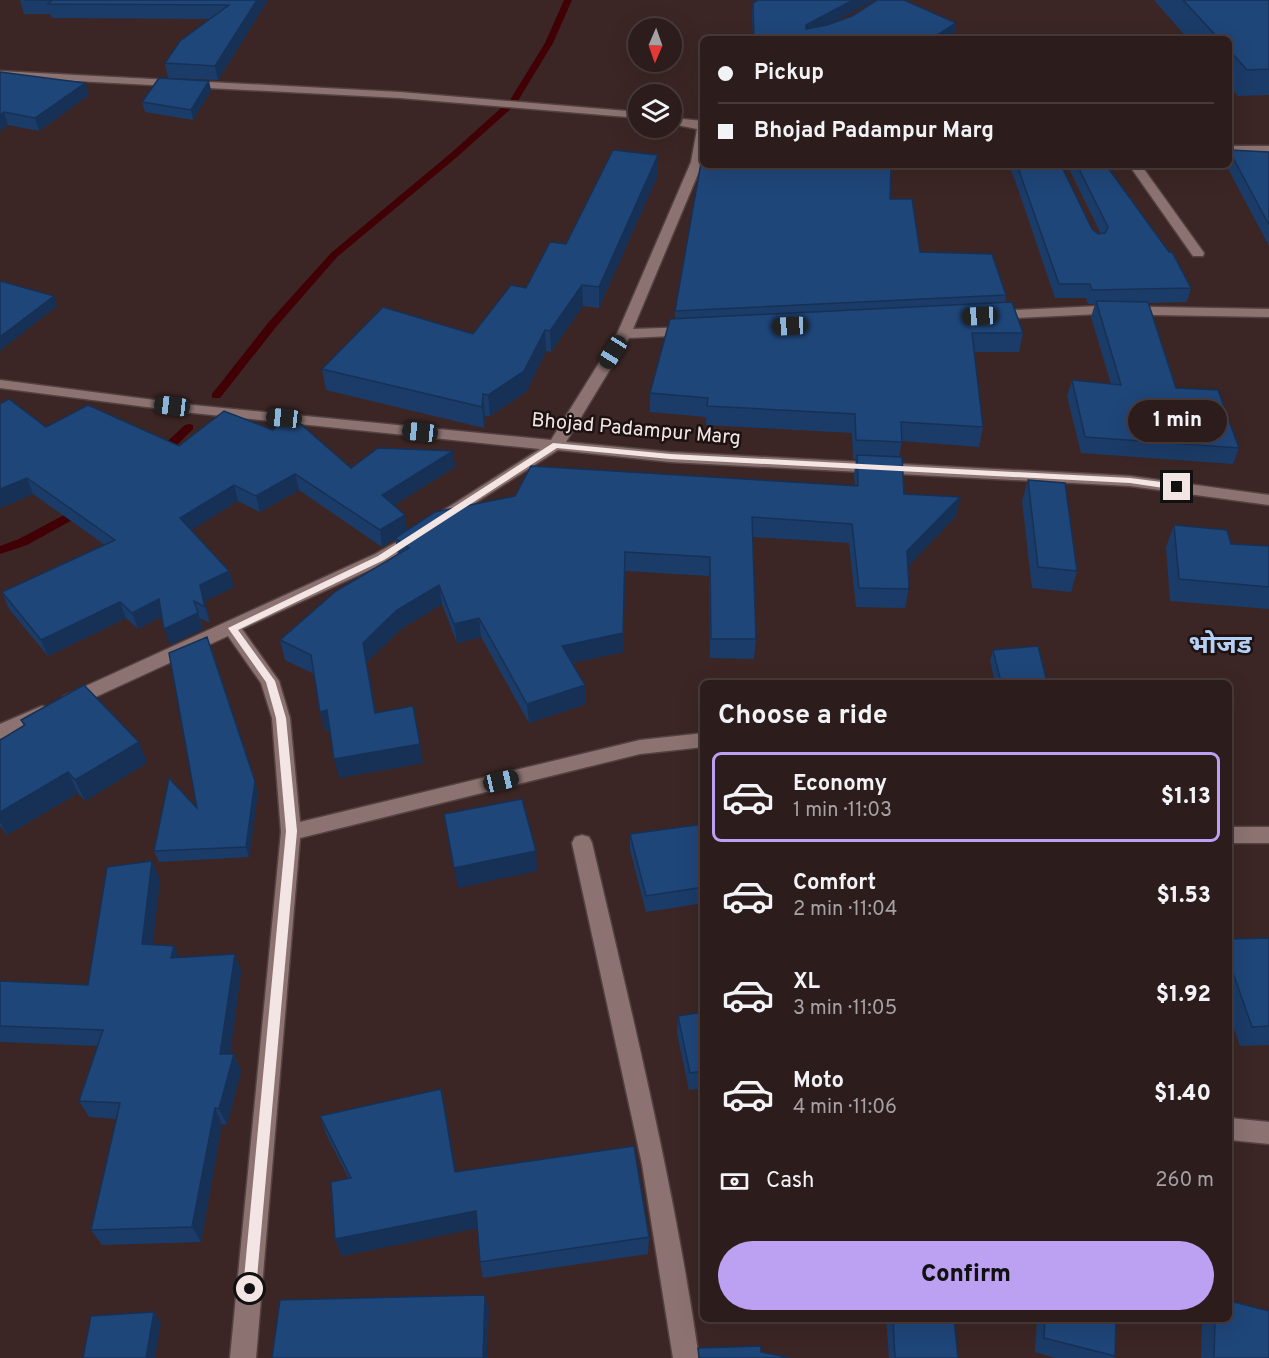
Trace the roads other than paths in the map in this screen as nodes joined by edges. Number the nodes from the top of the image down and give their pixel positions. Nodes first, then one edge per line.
1 (0, 74) edge
2 (628, 114) edge
3 (682, 122) edge
4 (700, 125) edge
5 (1232, 149) edge
6 (1269, 149) edge
7 (700, 162) edge
8 (1137, 168) edge
9 (1198, 252) dead end
10 (1269, 313) edge
11 (980, 316) edge
12 (707, 330) edge
13 (624, 334) junction
14 (0, 384) edge
15 (556, 445) junction
16 (1269, 500) edge
17 (232, 628) junction
18 (0, 732) edge
19 (700, 740) edge
20 (291, 831) junction
21 (1232, 835) edge
22 (1269, 835) edge
23 (582, 843) dead end
24 (1232, 1129) edge
25 (1269, 1132) edge
26 (243, 1358) edge
27 (686, 1358) edge

1 - 2 street
3 - 4 street
5 - 6 street
7 - 13 street
8 - 9 street
10 - 11 street
12 - 13 street
13 - 15 street
14 - 15 street, Bhojad Padampur Marg
15 - 16 street, Bhojad Padampur Marg
15 - 17 street
17 - 18 street
17 - 20 street
19 - 20 street
20 - 26 street
21 - 22 street
23 - 27 street
24 - 25 street

